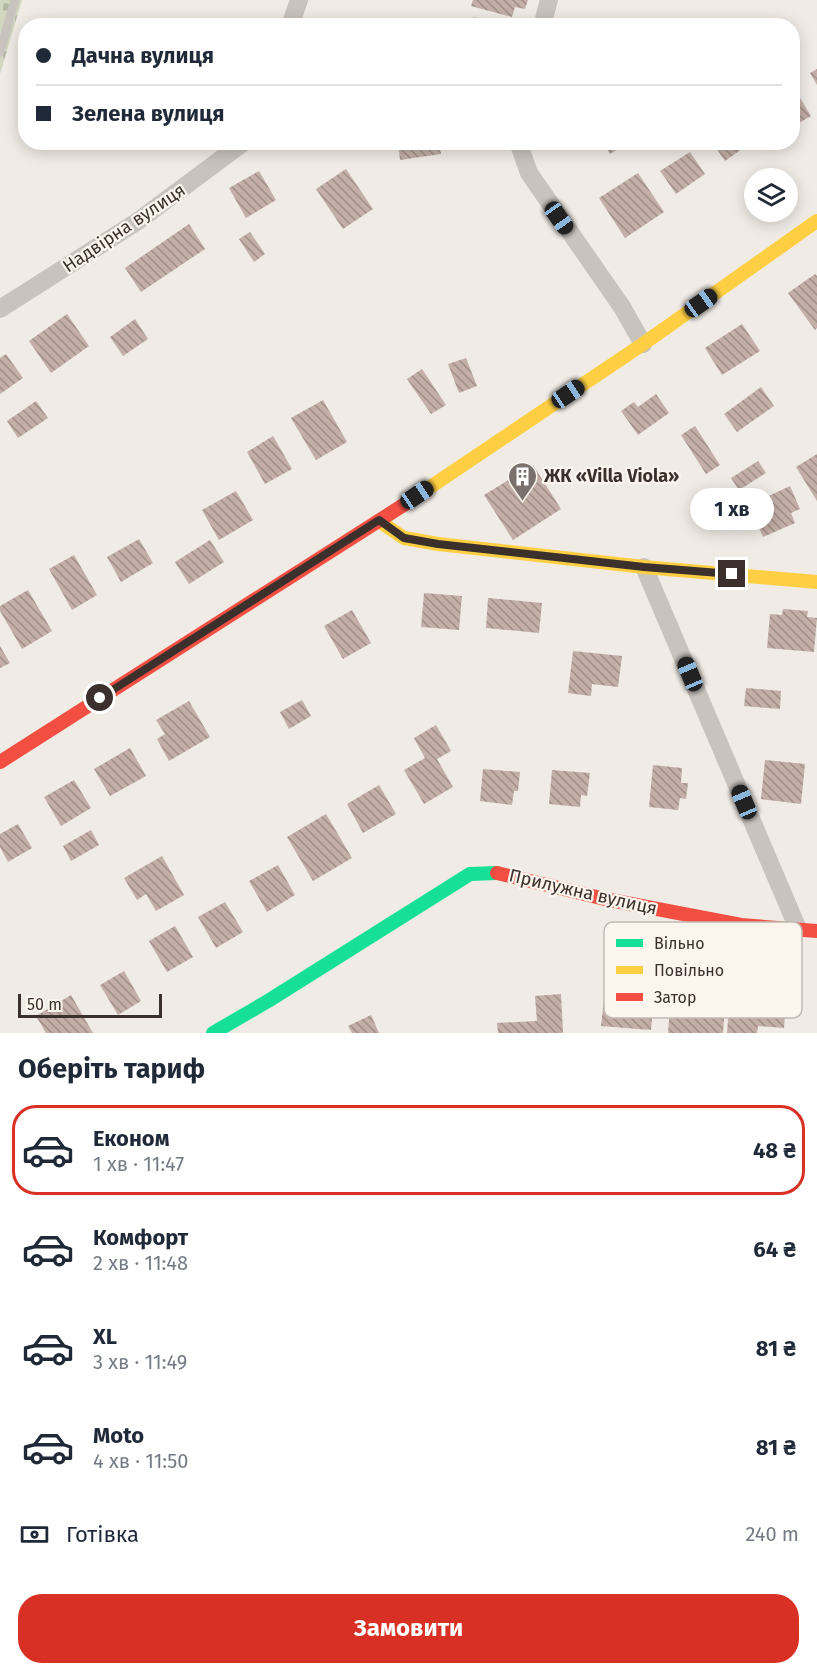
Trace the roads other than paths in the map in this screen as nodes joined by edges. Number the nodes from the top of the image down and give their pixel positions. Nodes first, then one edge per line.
1 (15, 0) edge
2 (299, 0) edge
3 (549, 0) edge
4 (293, 18) edge
5 (545, 18) edge
6 (0, 51) edge
7 (233, 150) edge
8 (521, 150) edge
9 (817, 221) edge
10 (0, 309) edge
11 (643, 344) junction
12 (379, 520) junction
13 (644, 567) junction
14 (817, 567) edge
15 (798, 580) junction
16 (817, 582) edge
17 (0, 762) edge
18 (726, 922) edge
19 (795, 922) edge
20 (802, 930) edge
21 (817, 931) edge
22 (213, 1033) edge

1 - 6 lane
2 - 4 street
3 - 5 street
7 - 10 street, Надвірна вулиця
8 - 11 street
9 - 11 street
11 - 12 street
12 - 13 street
12 - 17 street
13 - 15 street
13 - 19 street
14 - 15 street
15 - 16 street
18 - 22 street, Прилужна вулиця
20 - 21 street, Прилужна вулиця

